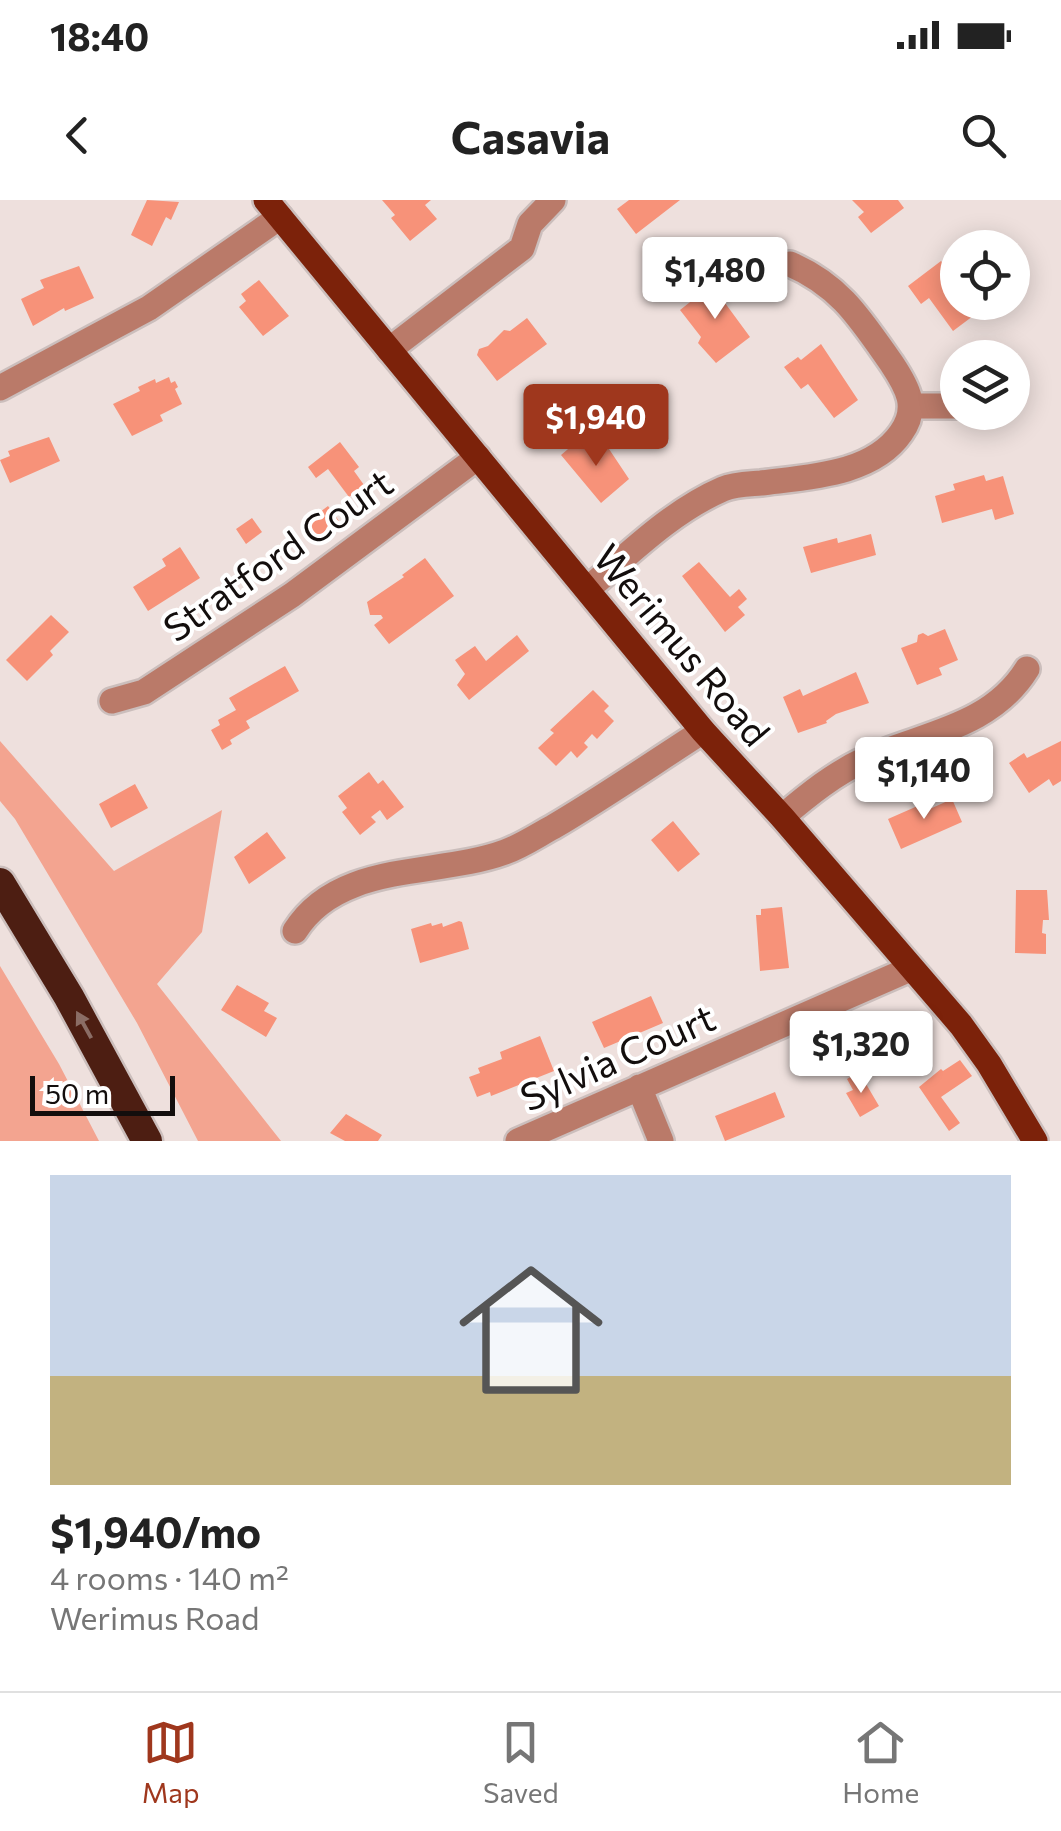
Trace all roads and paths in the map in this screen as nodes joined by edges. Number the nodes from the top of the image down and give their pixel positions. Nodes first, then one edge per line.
1 (552, 200) edge
2 (273, 208) edge
3 (790, 264) dead end
4 (388, 350) junction
5 (0, 388) edge
6 (913, 406) junction
7 (940, 406) edge
8 (478, 457) junction
9 (588, 589) junction
10 (1027, 669) dead end
11 (112, 701) dead end
12 (703, 731) junction
13 (782, 816) junction
14 (0, 883) edge
15 (295, 932) dead end
16 (910, 969) junction
17 (638, 1087) junction
18 (147, 1141) edge
19 (518, 1141) edge
20 (660, 1141) edge
21 (1035, 1141) edge

1 - 4 street
2 - 4 main road, Werimus Road
2 - 5 street
3 - 6 street
4 - 8 main road, Werimus Road
6 - 7 street
6 - 9 street
8 - 9 main road, Werimus Road
8 - 11 street, Stratford Court
9 - 12 main road, Werimus Road
10 - 13 street
12 - 13 main road, Werimus Road
12 - 15 street
13 - 16 main road, Werimus Road
18 -> 14 highway
16 - 17 street, Sylvia Court
16 - 21 main road, Werimus Road
17 - 19 street, Sylvia Court
17 - 20 street

